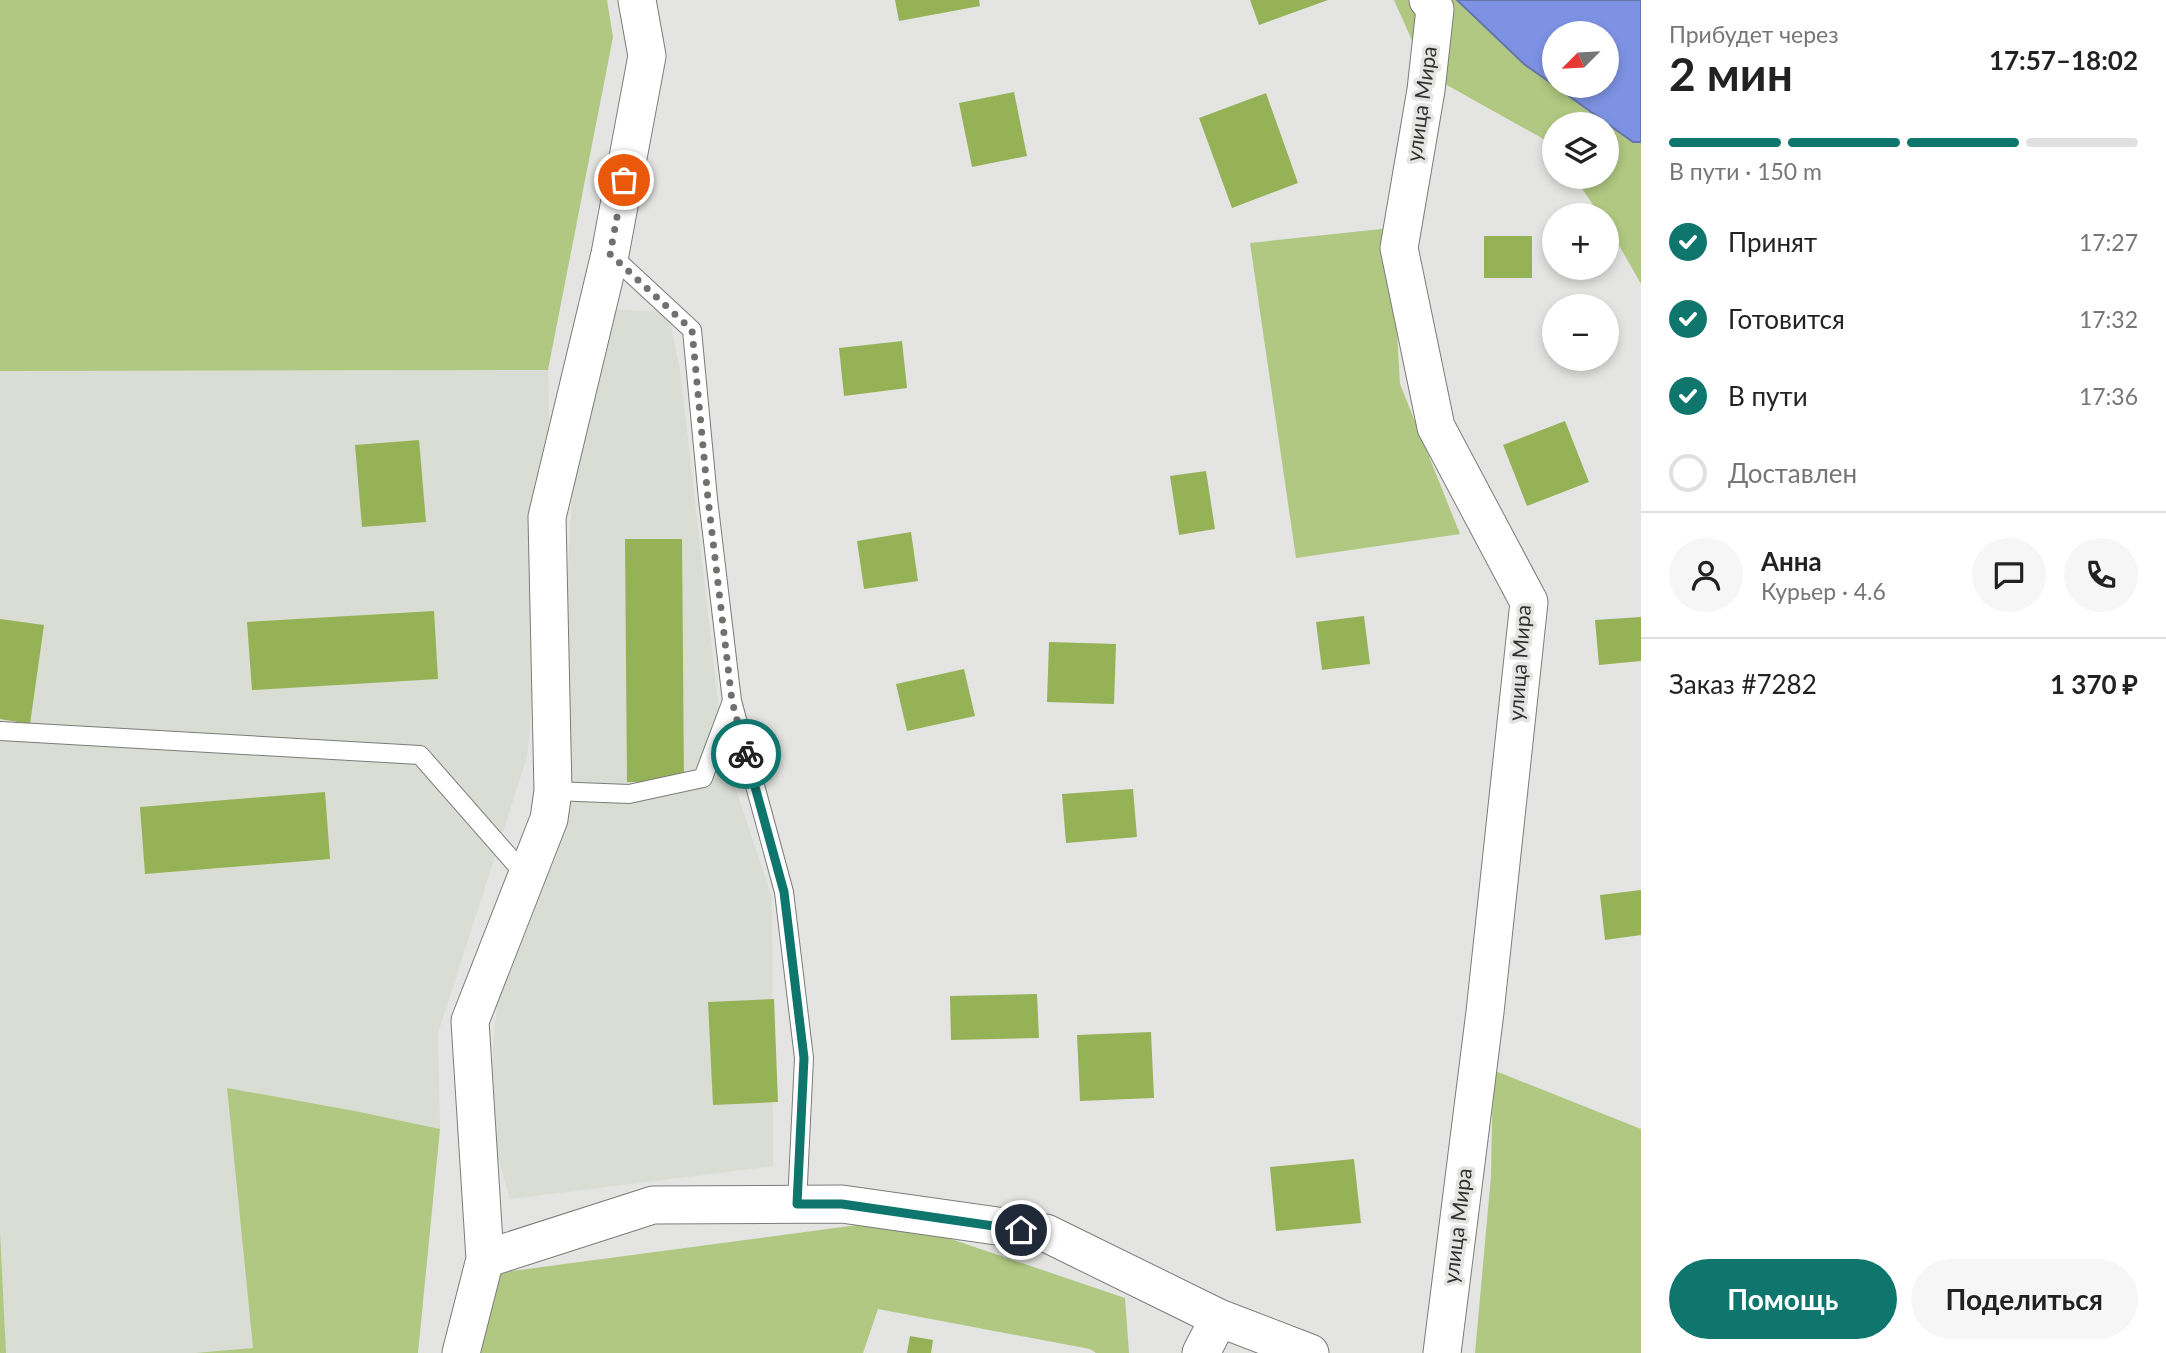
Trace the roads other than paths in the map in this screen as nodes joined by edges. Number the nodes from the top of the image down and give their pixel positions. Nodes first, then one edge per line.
1 (637, 0) edge
2 (1428, 0) edge
3 (610, 254) junction
4 (732, 701) junction
5 (0, 731) edge
6 (553, 791) junction
7 (527, 877) junction
8 (797, 1204) junction
9 (485, 1259) junction
10 (1219, 1318) junction
11 (461, 1353) edge
12 (1201, 1353) edge
13 (1310, 1353) edge
14 (1442, 1353) edge

1 - 3 street
2 - 14 street, улица Мира
3 - 4 lane
3 - 6 street
4 - 6 lane
4 - 8 lane
5 - 7 lane
6 - 7 street
7 - 9 street
8 - 9 street
8 - 10 street
9 - 11 street
10 - 12 street
10 - 13 street

